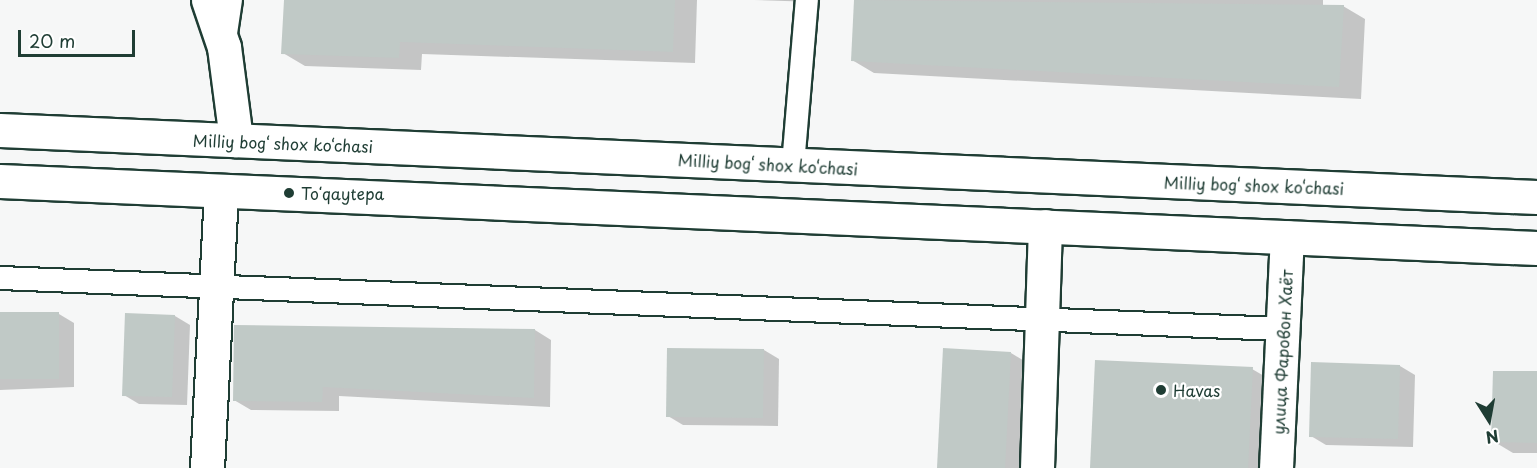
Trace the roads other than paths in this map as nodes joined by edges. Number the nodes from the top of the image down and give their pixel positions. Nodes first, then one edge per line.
1 (208, 0) edge
2 (231, 0) edge
3 (807, 0) edge
4 (224, 47) junction
5 (0, 130) edge
6 (236, 141) junction
7 (793, 165) junction
8 (0, 181) edge
9 (221, 190) junction
10 (1537, 197) edge
11 (1045, 226) junction
12 (1287, 237) junction
13 (1537, 241) edge
14 (0, 278) edge
15 (214, 284) junction
16 (1041, 318) junction
17 (1283, 329) junction
18 (207, 468) edge
19 (1037, 468) edge
20 (1276, 468) edge

1 - 4 main road
2 - 4 lane
3 - 7 lane
4 - 6 main road
5 - 6 main road, Milliy bog‘ shox ko‘chasi
6 - 7 main road, Milliy bog‘ shox ko‘chasi
7 - 10 main road, Milliy bog‘ shox ko‘chasi
8 - 9 main road
9 - 11 main road
9 - 15 main road
11 - 12 main road
11 - 16 main road
12 - 13 main road
12 - 17 main road, улица Фаровон Хаёт
14 - 15 lane
15 - 16 lane
15 - 18 main road
16 - 17 lane
16 - 19 main road
17 - 20 main road, улица Фаровон Хаёт

